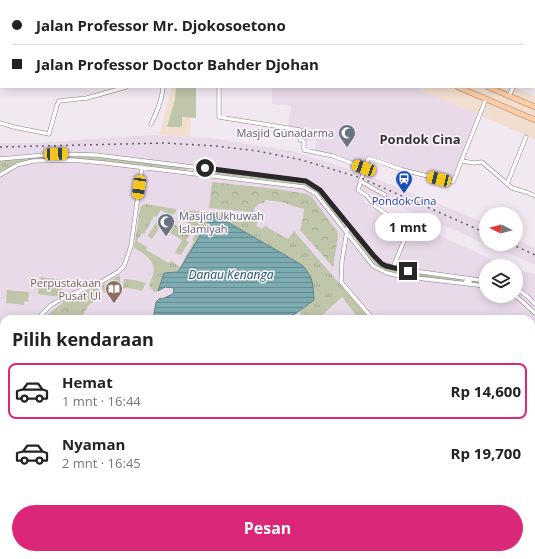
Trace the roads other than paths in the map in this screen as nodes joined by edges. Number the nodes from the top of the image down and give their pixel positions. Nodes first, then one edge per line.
1 (122, 88) edge
2 (163, 88) edge
3 (219, 88) edge
4 (460, 88) edge
5 (490, 88) edge
6 (513, 88) edge
7 (509, 96) junction
8 (486, 99) junction
9 (535, 108) edge
10 (535, 120) edge
11 (0, 123) edge
12 (150, 124) dead end
13 (526, 137) dead end
14 (0, 158) edge
15 (462, 161) junction
16 (142, 167) junction
17 (191, 167) junction
18 (364, 168) junction
19 (190, 173) junction
20 (0, 175) edge
21 (360, 182) junction
22 (507, 184) junction
23 (385, 194) dead end
24 (535, 196) edge
25 (348, 224) junction
26 (347, 232) junction
27 (393, 268) junction
28 (466, 278) junction
29 (479, 279) edge
30 (470, 284) junction
31 (479, 285) edge
32 (523, 293) edge
33 (523, 302) edge
34 (535, 304) edge
35 (535, 313) edge
36 (41, 315) edge
37 (370, 315) edge

1 - 11 street
2 - 12 street
3 - 18 street
4 - 8 main road
5 - 7 main road
6 - 7 street
7 - 9 main road
8 - 10 main road
8 - 15 street
13 - 22 street
14 - 17 street
15 - 18 street
15 - 22 street
16 - 19 street
16 - 20 street
16 - 36 street
17 - 19 street
17 - 25 street
18 - 21 street
19 - 26 street
21 - 23 street
21 - 27 street
22 - 24 street
25 - 26 street
25 - 27 street
26 - 30 street
26 - 37 street
27 - 28 street
28 - 29 street
28 - 30 street
30 - 31 street
32 - 34 street
33 - 35 street

